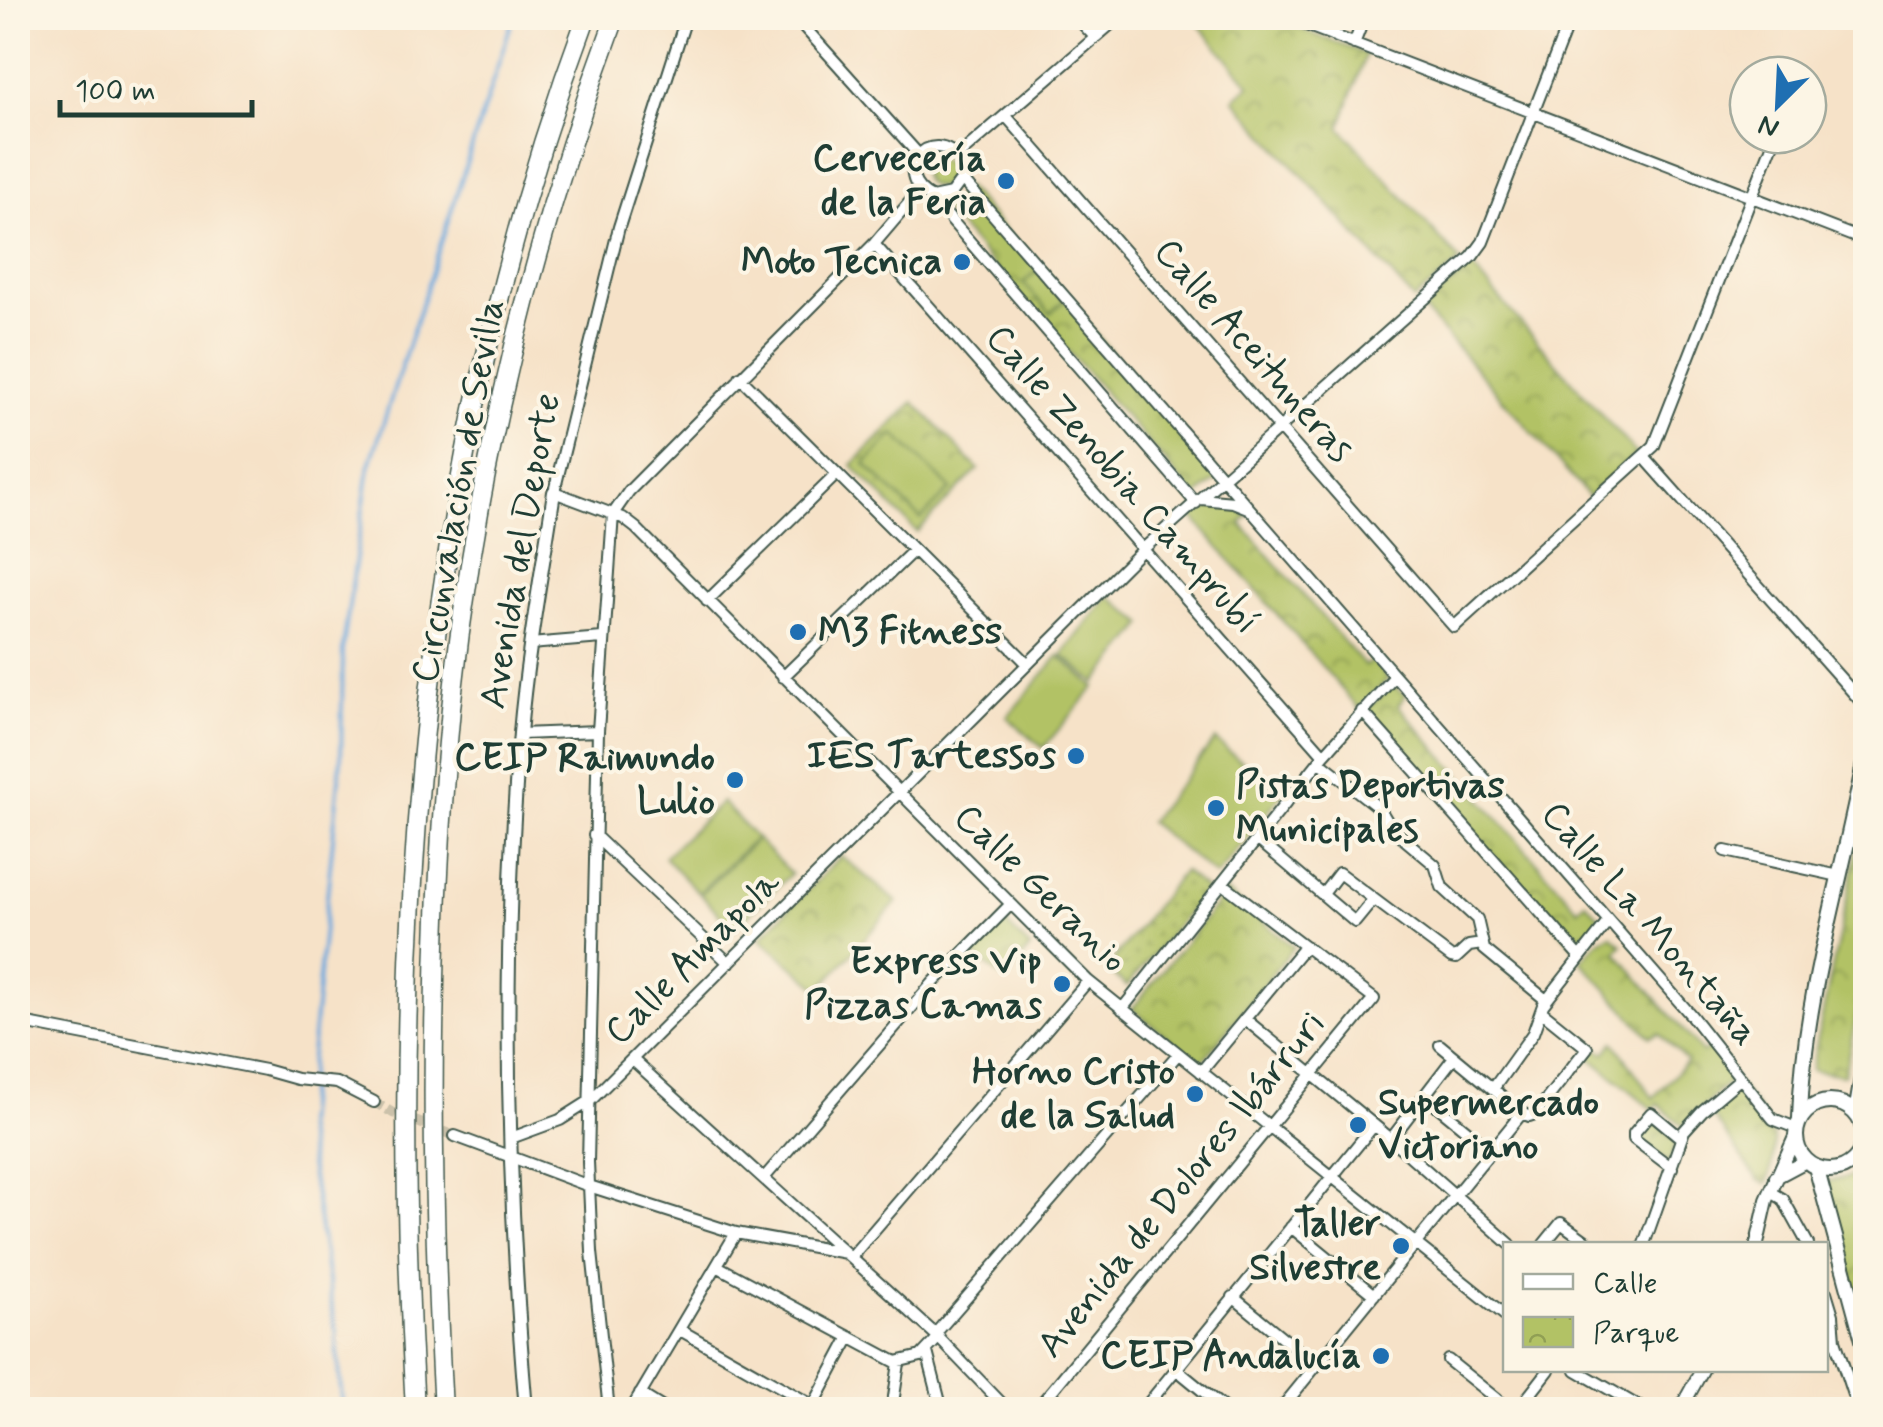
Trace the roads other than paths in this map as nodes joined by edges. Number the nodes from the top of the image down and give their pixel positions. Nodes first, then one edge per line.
1 (586, 18) edge
2 (615, 18) edge
3 (686, 18) edge
4 (796, 18) edge
5 (1078, 18) edge
6 (1118, 18) edge
7 (1288, 18) edge
8 (1364, 18) edge
9 (1570, 18) edge
10 (1095, 37) junction
11 (1354, 44) junction
12 (1533, 114) junction
13 (1006, 116) junction
14 (918, 155) junction
15 (1768, 155) edge
16 (958, 156) junction
17 (962, 179) junction
18 (920, 190) junction
19 (1752, 196) junction
20 (932, 198) junction
21 (1866, 241) edge
22 (874, 244) junction
23 (740, 377) junction
24 (1281, 428) junction
25 (1644, 457) junction
26 (836, 474) junction
27 (1225, 478) junction
28 (554, 492) junction
29 (1199, 501) junction
30 (1253, 511) junction
31 (613, 514) junction
32 (1142, 550) junction
33 (913, 551) junction
34 (707, 601) junction
35 (602, 638) junction
36 (530, 644) junction
37 (1027, 663) junction
38 (1395, 676) junction
39 (783, 677) junction
40 (1866, 707) edge
41 (1362, 710) junction
42 (598, 731) junction
43 (520, 734) junction
44 (1866, 753) edge
45 (1322, 758) junction
46 (1862, 788) edge
47 (898, 793) junction
48 (594, 835) junction
49 (1257, 839) junction
50 (1725, 852) dead end
51 (1839, 876) junction
52 (1222, 883) junction
53 (1323, 894) junction
54 (1372, 900) junction
55 (1010, 905) junction
56 (1608, 922) junction
57 (1482, 944) junction
58 (1305, 946) junction
59 (1580, 957) junction
60 (729, 964) junction
61 (1088, 982) junction
62 (1543, 1005) junction
63 (1122, 1010) junction
64 (1245, 1019) junction
65 (18, 1022) edge
66 (1440, 1045) dead end
67 (1178, 1054) junction
68 (1866, 1055) edge
69 (1454, 1057) junction
70 (634, 1060) junction
71 (1201, 1072) junction
72 (1312, 1074) junction
73 (1742, 1078) junction
74 (1493, 1089) junction
75 (1425, 1096) junction
76 (590, 1101) junction
77 (374, 1102) tunnel mouth
78 (1522, 1113) junction
79 (1856, 1113) junction
80 (1374, 1124) junction
81 (1270, 1128) junction
82 (1797, 1128) junction
83 (455, 1136) tunnel mouth
84 (511, 1138) junction
85 (1391, 1138) junction
86 (1681, 1138) junction
87 (1864, 1149) edge
88 (1491, 1150) junction
89 (512, 1159) junction
90 (1811, 1164) junction
91 (1672, 1168) junction
92 (1331, 1177) junction
93 (1776, 1177) junction
94 (764, 1178) junction
95 (589, 1186) junction
96 (1770, 1192) junction
97 (1454, 1196) junction
98 (1291, 1227) junction
99 (821, 1228) junction
100 (736, 1233) junction
101 (1508, 1242) edge
102 (1546, 1242) edge
103 (1587, 1242) edge
104 (1645, 1242) edge
105 (1757, 1242) edge
106 (1807, 1242) edge
107 (1416, 1244) junction
108 (810, 1247) junction
109 (849, 1255) junction
110 (716, 1266) junction
111 (1374, 1295) junction
112 (1233, 1297) junction
113 (1828, 1299) edge
114 (1503, 1314) edge
115 (680, 1330) junction
116 (937, 1336) junction
117 (850, 1337) junction
118 (928, 1352) junction
119 (1866, 1352) edge
120 (1448, 1360) dead end
121 (900, 1363) junction
122 (1316, 1364) junction
123 (1176, 1368) junction
124 (1547, 1372) edge
125 (1579, 1372) edge
126 (1701, 1372) edge
127 (640, 1394) junction
128 (815, 1408) edge
129 (416, 1410) edge
130 (444, 1410) edge
131 (526, 1410) edge
132 (610, 1410) edge
133 (630, 1410) edge
134 (666, 1410) edge
135 (892, 1410) edge
136 (942, 1410) edge
137 (1008, 1410) edge
138 (1036, 1410) edge
139 (1143, 1410) edge
140 (1226, 1410) edge
141 (1280, 1410) edge
142 (1510, 1410) edge
143 (1518, 1410) edge
144 (1645, 1410) edge
145 (1680, 1410) edge
146 (1858, 1410) edge

1 - 129 highway, Circunvalación de Sevilla
2 - 130 highway, Circunvalación de Sevilla
3 - 28 street, Avenida del Deporte
4 - 14 street
5 - 10 street
6 - 10 street
7 - 11 street
8 - 11 street
9 - 12 street, Calle Amapola
10 - 13 street
11 - 12 street
12 - 19 street
12 - 24 street, Calle Amapola
13 - 16 street
13 - 24 street, Calle Aceituneras
14 - 16 street
14 - 18 street
15 - 19 street
16 - 17 street
17 - 20 street
17 - 27 street, Calle La Montaña
18 - 20 street
18 - 22 street
19 - 21 street
19 - 25 street
20 - 29 street
22 - 23 street
22 - 32 street, Calle Zenobia Camprubí
23 - 26 street
23 - 31 street
24 - 25 street, Calle Aceituneras
24 - 27 street, Calle Amapola
25 - 40 street
26 - 33 street
26 - 34 street
27 - 29 street, Calle Amapola
27 - 30 street, Calle La Montaña
28 - 31 street, Calle Geranio
28 - 36 street, Avenida del Deporte
29 - 30 street
29 - 32 street, Calle Amapola
30 - 38 street, Calle La Montaña
31 - 34 street, Calle Geranio
31 - 35 street
32 - 37 street, Calle Amapola
32 - 45 street, Calle Zenobia Camprubí
33 - 37 street
33 - 39 street
34 - 39 street, Calle Geranio
35 - 36 street
35 - 42 street
36 - 43 street, Avenida del Deporte
37 - 47 street, Calle Amapola
38 - 41 street
38 - 56 street, Calle La Montaña
39 - 47 street, Calle Geranio
41 - 45 street
41 - 59 street, Calle La Montaña
42 - 43 street
42 - 48 street
43 - 84 street, Avenida del Deporte
44 - 46 main road
45 - 49 street
45 - 57 street, Calle Zenobia Camprubí
46 - 51 main road
47 - 55 street, Calle Geranio
47 - 60 street, Calle Amapola
48 - 60 street
48 - 76 street
49 - 52 street
49 - 53 street
50 - 51 street
51 - 82 main road
52 - 58 street
52 - 63 street
53 - 54 street
53 - 54 street
54 - 57 street
55 - 61 street, Calle Geranio
55 - 94 street
56 - 59 street
56 - 73 street, Calle La Montaña
57 - 62 street, Calle Zenobia Camprubí
58 - 64 street
58 - 72 street, Avenida de Dolores Ibárruri
59 - 62 street
60 - 70 street, Calle Amapola
61 - 63 street, Calle Geranio
61 - 109 street
62 - 74 street
62 - 78 street, Calle Zenobia Camprubí
63 - 67 street, Calle Geranio
64 - 71 street
64 - 72 street
65 - 77 street
66 - 69 street
67 - 71 street, Calle Geranio
67 - 116 street
68 - 79 main road
69 - 74 street
69 - 75 street
70 - 76 street, Calle Amapola
70 - 94 street
71 - 81 street, Calle Geranio
72 - 80 street
72 - 81 street, Avenida de Dolores Ibárruri
73 - 82 street, Calle La Montaña
73 - 86 street
74 - 78 street
75 - 85 street
75 - 88 street
76 - 84 street, Calle Amapola
76 - 95 street
78 - 88 street
79 - 82 main road
79 - 87 main road
80 - 85 street
80 - 92 street
81 - 92 street, Calle Geranio
81 - 138 street, Avenida de Dolores Ibárruri
82 - 90 main road
82 - 93 street
83 - 89 street
84 - 89 street, Avenida del Deporte
85 - 97 street
86 - 91 street
86 - 91 street
87 - 90 main road
88 - 97 street
89 - 95 street
89 - 131 street, Avenida del Deporte
90 - 93 street
90 - 119 main road
91 - 104 street
92 - 98 street
92 - 107 street, Calle Geranio
93 - 96 street
94 - 99 street
95 - 100 street
95 - 132 street
96 - 105 street
96 - 106 street
97 - 101 street
97 - 107 street
98 - 111 street
98 - 112 street
99 - 108 street
99 - 109 street
100 - 108 street
100 - 110 street
102 - 103 street
107 - 111 street
107 - 114 street, Calle Geranio
108 - 109 street
109 - 116 street
110 - 115 street
110 - 117 street
111 - 122 street
112 - 122 street
112 - 123 street
113 - 146 street
115 - 127 street
115 - 128 street
116 - 118 street
116 - 137 street
117 - 121 street
117 - 128 street
118 - 121 street
118 - 136 street
120 - 142 street
121 - 135 street
122 - 141 street
123 - 139 street
123 - 140 street
124 - 143 street
125 - 144 street
126 - 145 street
127 - 133 street
127 - 134 street

